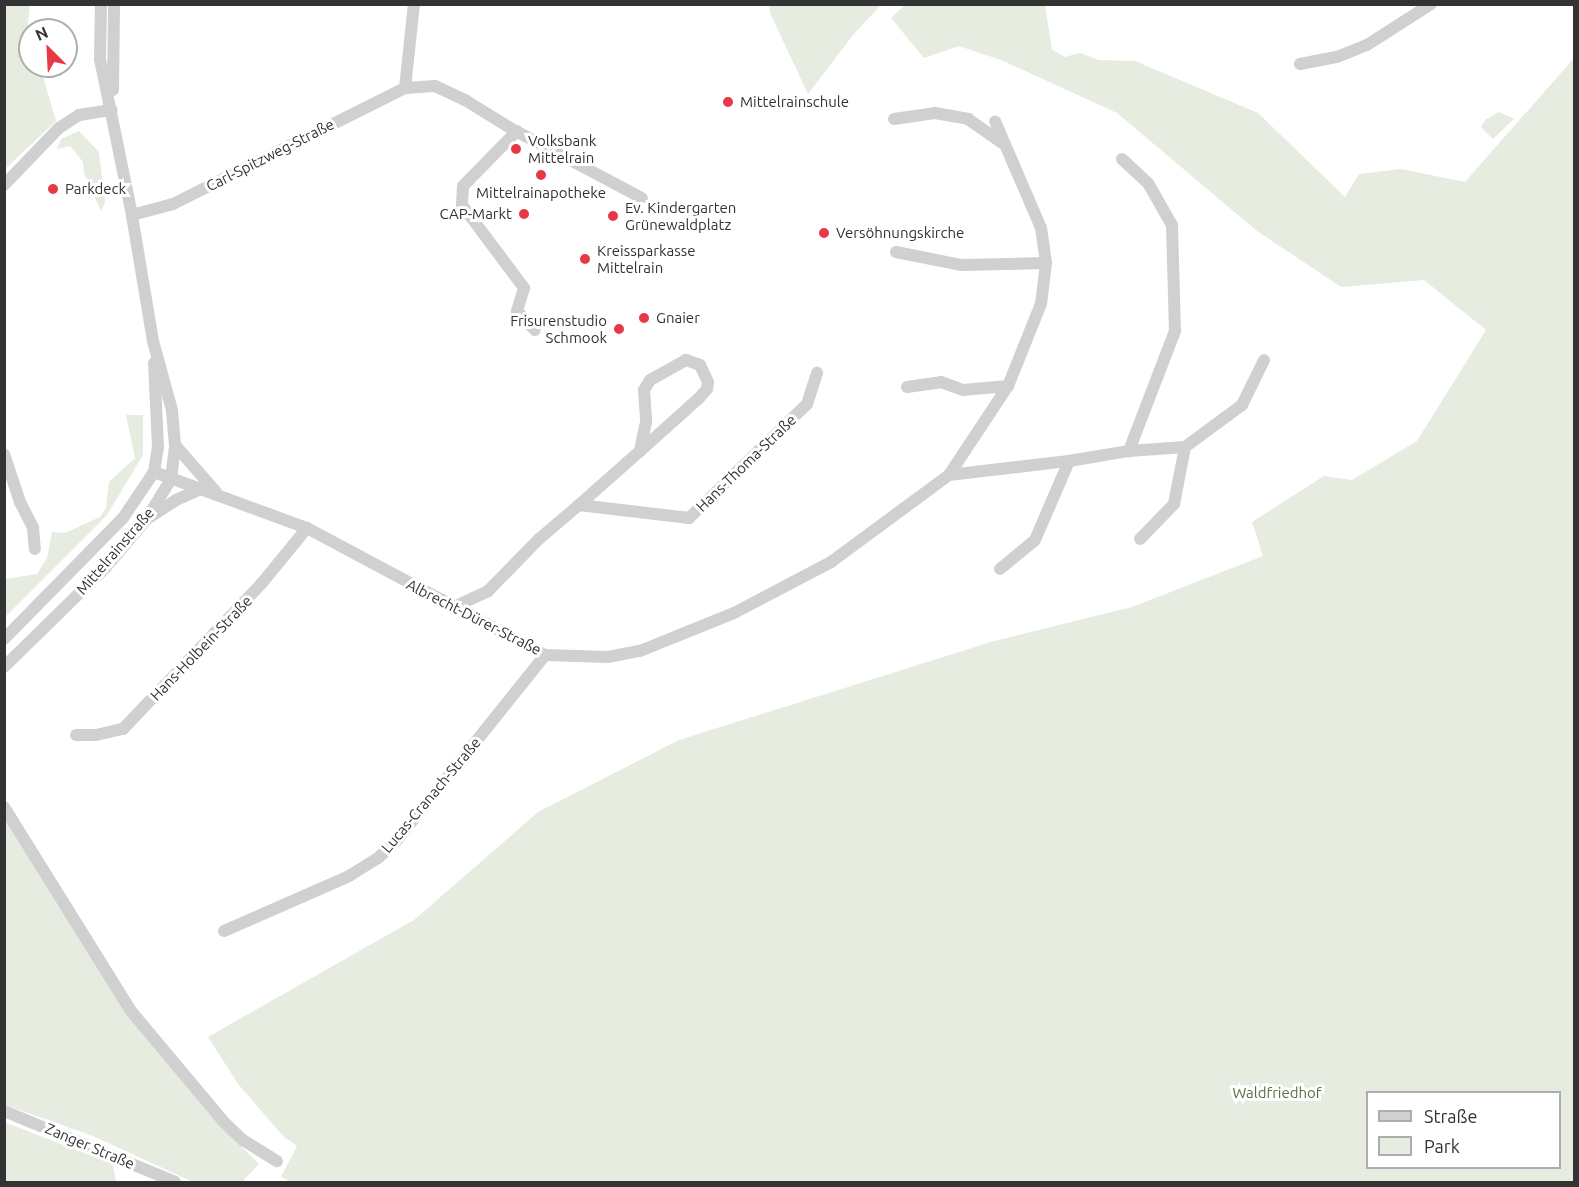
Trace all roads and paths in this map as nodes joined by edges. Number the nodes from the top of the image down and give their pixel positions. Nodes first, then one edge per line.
1 (101, 4) edge
2 (114, 4) edge
3 (414, 4) edge
4 (1431, 4) edge
5 (1300, 64) dead end
6 (405, 88) junction
7 (112, 110) junction
8 (894, 120) dead end
9 (995, 121) dead end
10 (517, 131) junction
11 (1005, 145) junction
12 (1122, 159) dead end
13 (4, 185) edge
14 (642, 198) dead end
15 (132, 215) junction
16 (896, 252) dead end
17 (1046, 263) junction
18 (535, 330) dead end
19 (153, 341) junction
20 (1264, 360) dead end
21 (817, 373) dead end
22 (1008, 386) junction
23 (907, 387) dead end
24 (175, 445) junction
25 (1185, 447) junction
26 (640, 451) junction
27 (1129, 451) junction
28 (4, 454) edge
29 (1069, 462) junction
30 (154, 472) junction
31 (949, 475) junction
32 (171, 479) junction
33 (201, 489) junction
34 (217, 493) junction
35 (579, 504) junction
36 (146, 520) junction
37 (307, 528) junction
38 (1140, 539) dead end
39 (35, 549) dead end
40 (1000, 569) dead end
41 (454, 607) junction
42 (4, 639) edge
43 (546, 655) junction
44 (4, 666) edge
45 (76, 735) dead end
46 (4, 807) edge
47 (224, 931) dead end
48 (4, 1111) edge
49 (277, 1161) dead end
50 (175, 1182) edge

1 - 7 street, Mittelrainstraße
2 - 7 street, Mittelrainstraße
3 - 6 street
4 - 5 street
6 - 10 street, Carl-Spitzweg-Straße
6 - 15 street, Carl-Spitzweg-Straße
7 - 13 street
7 - 15 street, Mittelrainstraße
8 - 11 street
9 - 11 street, Albrecht-Dürer-Straße
10 - 14 street, Carl-Spitzweg-Straße
10 - 18 street
11 - 17 street, Albrecht-Dürer-Straße
12 - 27 street
15 - 19 street, Mittelrainstraße
16 - 17 street
17 - 22 street, Albrecht-Dürer-Straße
19 - 24 street, Mittelrainstraße
19 - 30 street, Mittelrainstraße
20 - 25 street
21 - 35 street, Hans-Thoma-Straße
22 - 23 street
22 - 31 street, Albrecht-Dürer-Straße
24 - 32 street, Mittelrainstraße
24 - 34 street
25 - 27 street
25 - 38 street
26 - 26 street
26 - 35 street
27 - 29 street
28 - 39 street
29 - 31 street
29 - 40 street
30 - 32 street, Albrecht-Dürer-Straße
30 - 42 street, Mittelrainstraße
31 - 43 street, Albrecht-Dürer-Straße
32 - 33 street, Albrecht-Dürer-Straße
32 - 36 street, Mittelrainstraße
33 - 34 street, Albrecht-Dürer-Straße
33 - 36 street
34 - 37 street, Albrecht-Dürer-Straße
35 - 41 street
36 - 44 street, Mittelrainstraße
37 - 41 street, Albrecht-Dürer-Straße
37 - 45 street, Hans-Holbein-Straße
41 - 43 street, Albrecht-Dürer-Straße
43 - 47 street, Lucas-Cranach-Straße
46 - 49 street
48 - 50 street, Zanger Straße

